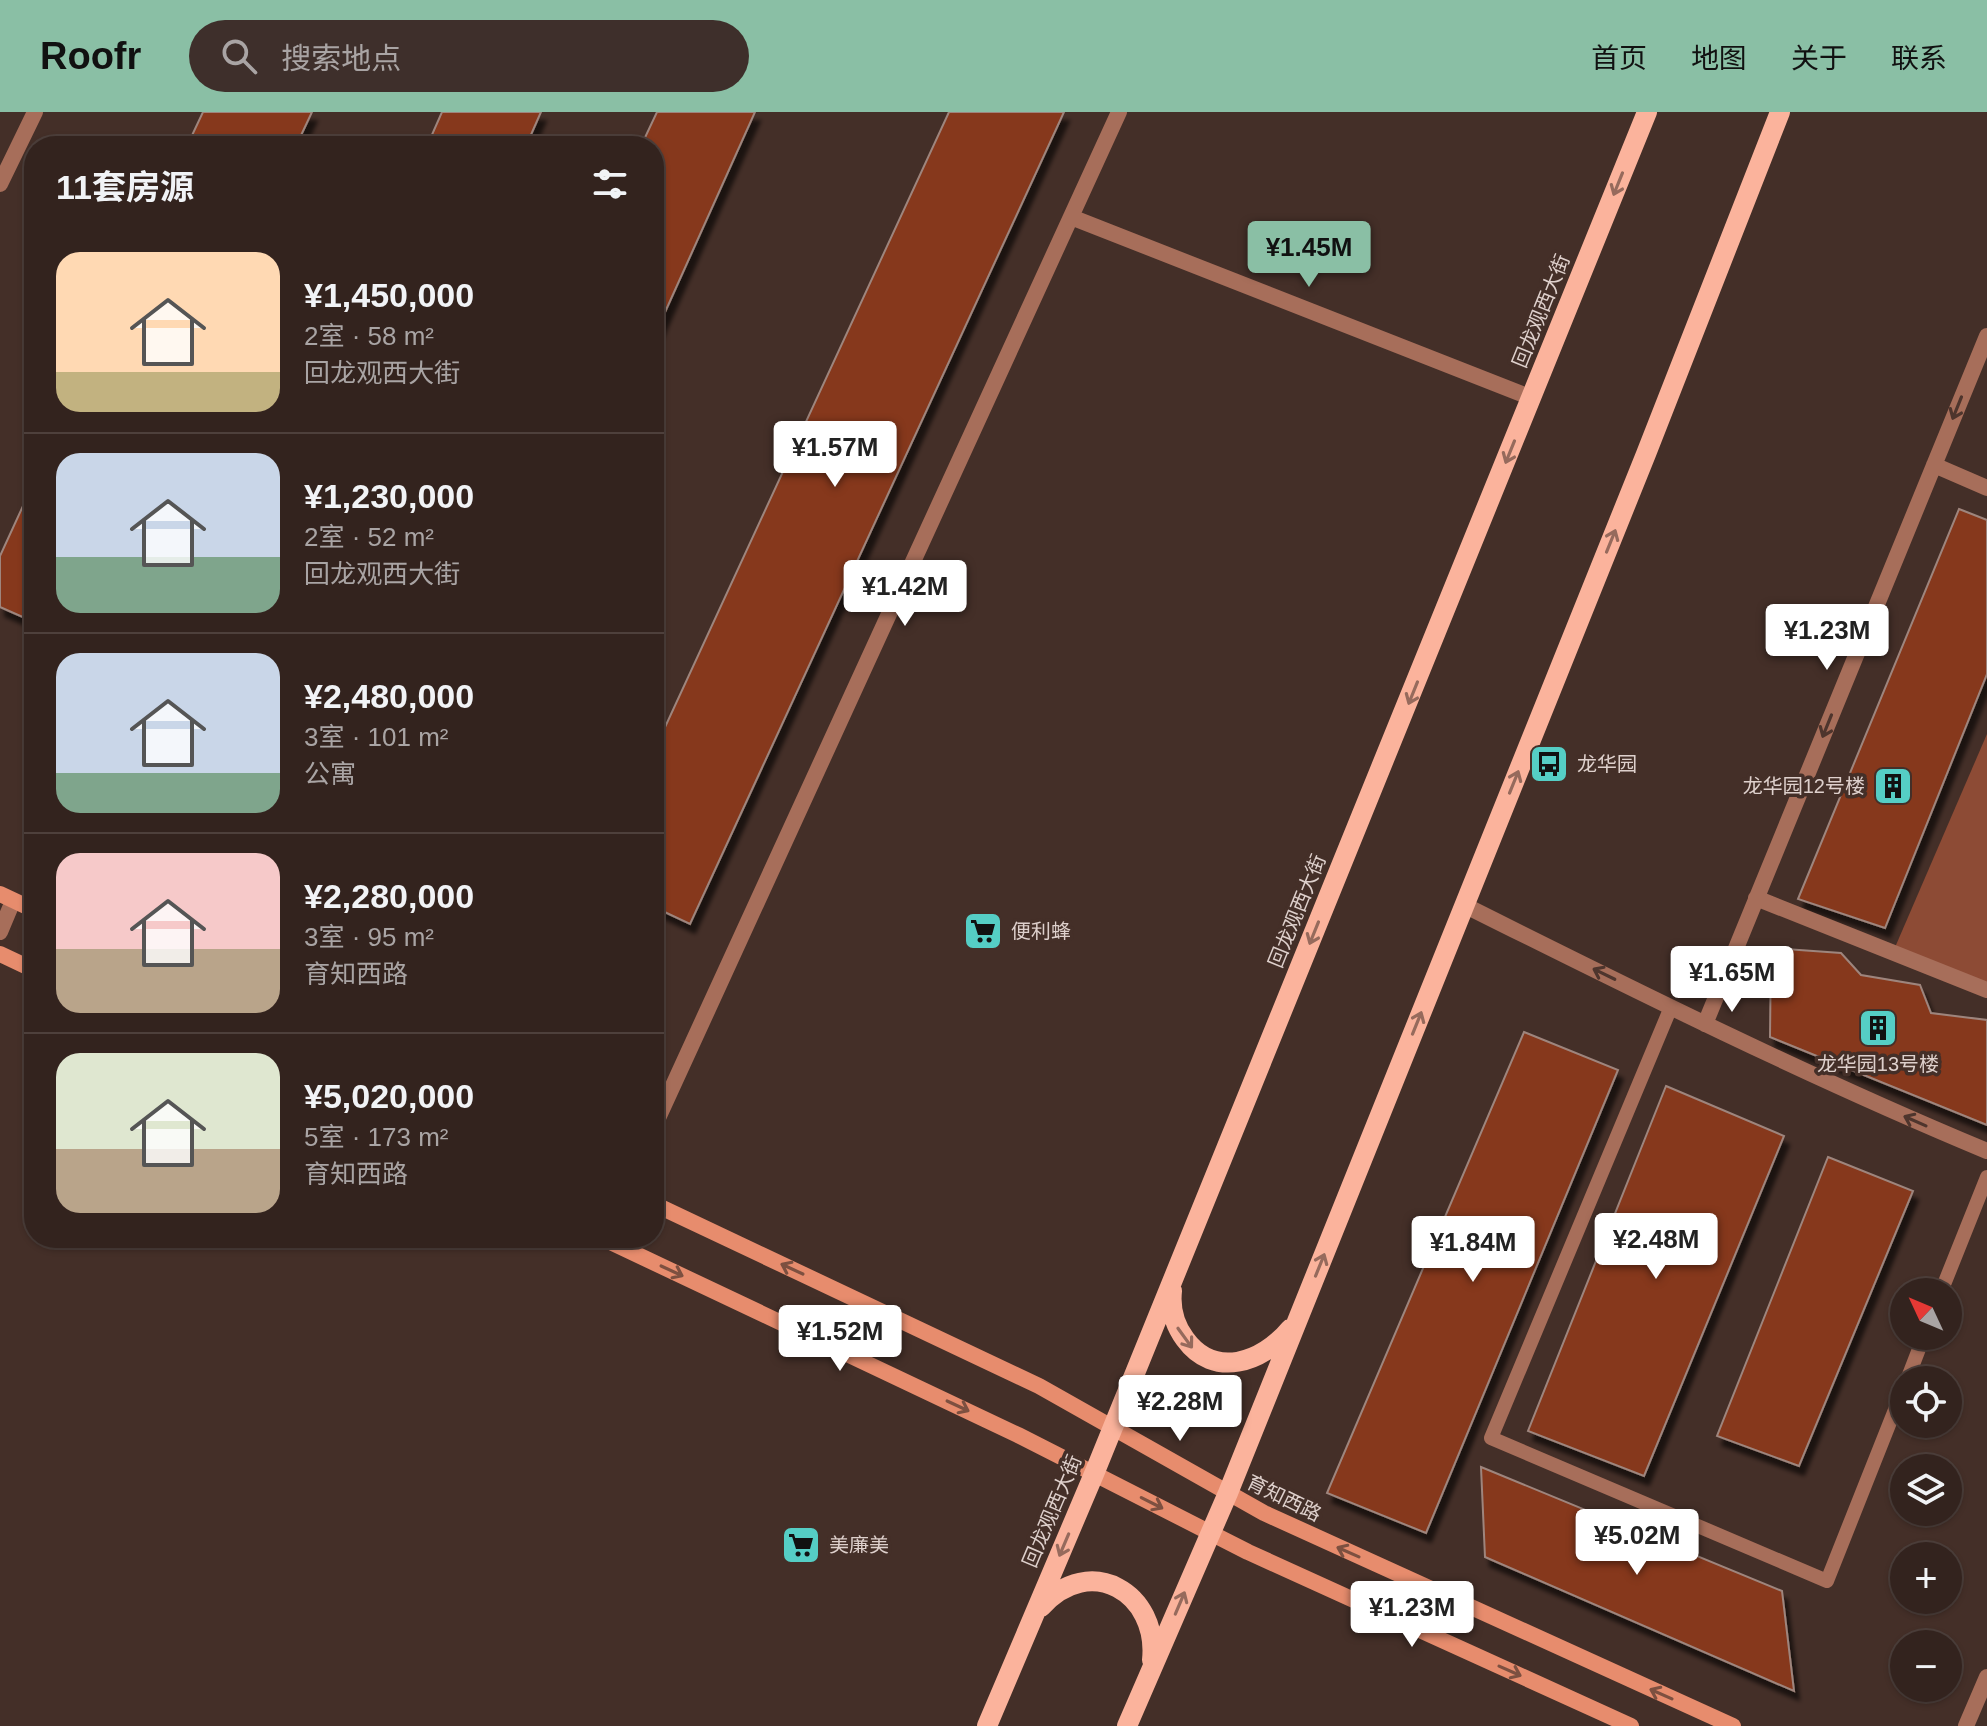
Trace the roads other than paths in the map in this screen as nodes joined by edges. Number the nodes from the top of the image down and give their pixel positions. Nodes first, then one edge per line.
1 (35, 112) edge
2 (1119, 112) edge
3 (1647, 112) edge
4 (1780, 112) edge
5 (0, 184) edge
6 (1071, 217) junction
7 (1987, 336) edge
8 (1532, 398) junction
9 (1934, 465) junction
10 (1987, 488) edge
11 (7, 898) edge
12 (1756, 898) junction
13 (1464, 905) junction
14 (0, 932) edge
15 (0, 954) edge
16 (24, 965) edge
17 (1987, 990) edge
18 (1671, 1007) junction
19 (1705, 1024) junction
20 (664, 1105) edge
21 (1987, 1151) edge
22 (1987, 1177) edge
23 (664, 1209) edge
24 (623, 1248) edge
25 (1179, 1265) junction
26 (1947, 1278) edge
27 (1300, 1313) junction
28 (1890, 1422) edge
29 (1113, 1427) junction
30 (1094, 1474) junction
31 (1228, 1493) junction
32 (1211, 1533) junction
33 (1025, 1637) junction
34 (1987, 1677) edge
35 (1141, 1694) junction
36 (987, 1726) edge
37 (1127, 1726) edge
38 (1631, 1726) edge
39 (1733, 1726) edge
40 (1966, 1726) edge

1 - 5 street
2 - 6 street
3 -> 8 main road, 回龙观西大街
13 -> 4 main road
6 - 8 street
6 - 20 street
7 -> 9 street
8 -> 25 main road, 回龙观西大街
9 - 10 street
9 -> 12 street
11 - 14 street
12 - 17 street
12 - 19 street
18 -> 13 street
27 -> 13 main road
15 - 16 street
18 - 19 street
18 - 28 lane
21 -> 19 street
22 - 26 lane
29 -> 23 street, 育知西路
24 -> 30 street
25 -> 27 main road
25 - 29 main road, 回龙观西大街
27 - 31 main road
29 - 30 main road, 回龙观西大街
29 - 31 street, 育知西路
30 -> 32 street
30 -> 33 main road, 回龙观西大街
31 - 32 main road
39 -> 31 street, 育知西路
35 -> 32 main road
32 -> 38 street
33 - 35 main road
33 - 36 main road, 回龙观西大街
34 - 40 street
35 - 37 main road

